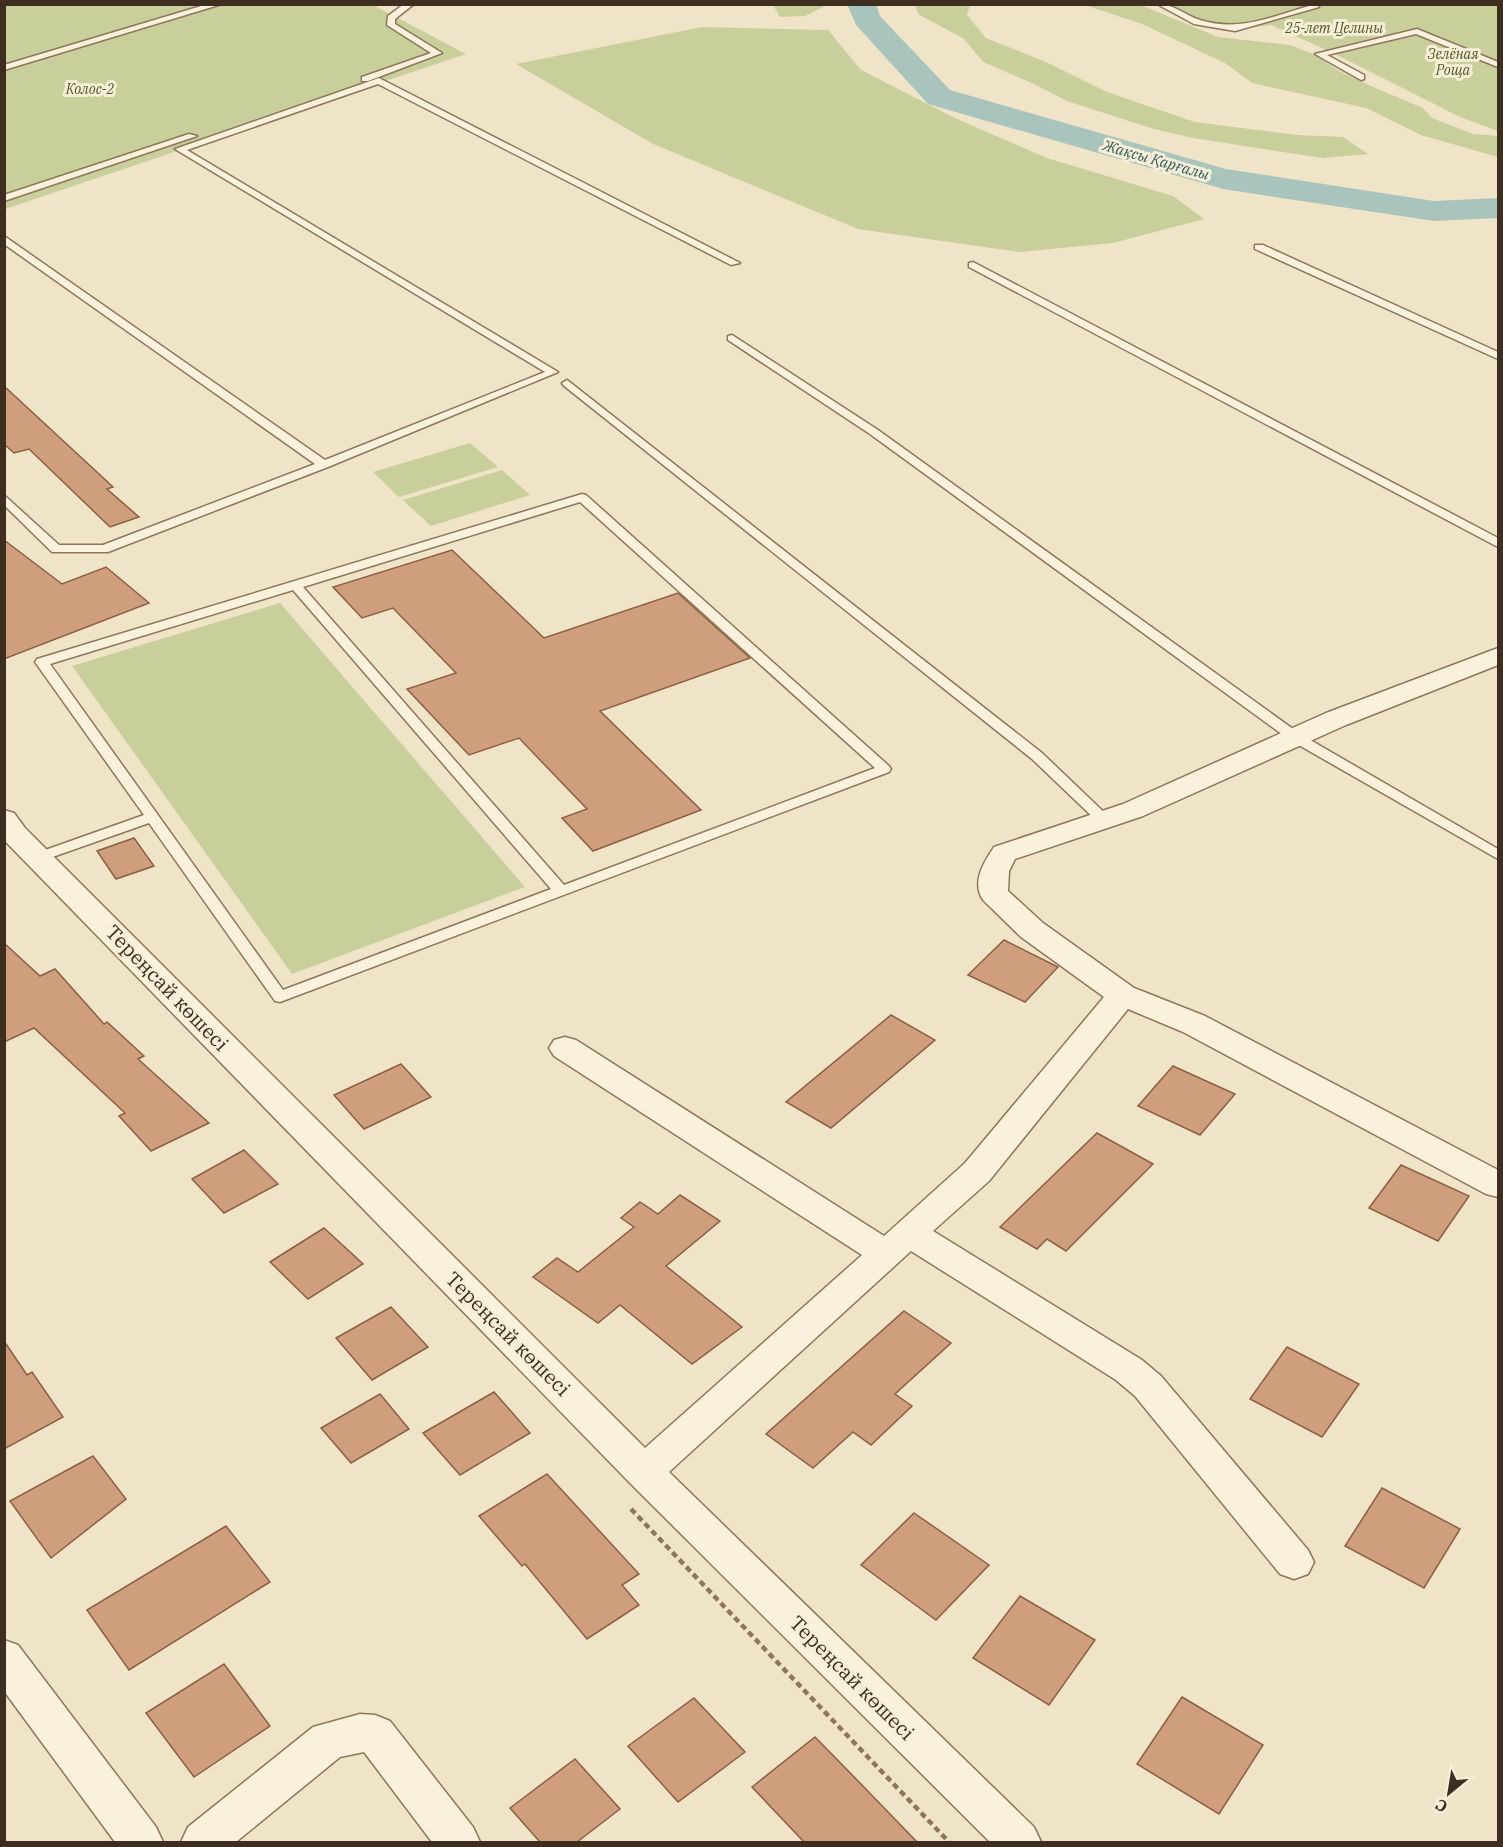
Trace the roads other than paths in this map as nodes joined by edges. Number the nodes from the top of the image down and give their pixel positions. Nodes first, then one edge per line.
1 (218, 4) edge
2 (410, 4) edge
3 (1161, 4) edge
4 (1311, 4) edge
5 (1498, 65) edge
6 (4, 68) edge
7 (1361, 77) dead end
8 (180, 149) junction
9 (4, 198) edge
10 (4, 207) edge
11 (4, 238) edge
12 (1258, 247) dead end
13 (735, 263) dead end
14 (973, 265) dead end
15 (732, 338) dead end
16 (1498, 356) edge
17 (567, 383) dead end
18 (324, 465) junction
19 (4, 498) edge
20 (1498, 543) edge
21 (295, 585) junction
22 (1498, 656) edge
23 (1295, 737) junction
24 (153, 817) junction
25 (1104, 820) junction
26 (7, 829) edge
27 (1498, 855) edge
28 (39, 857) junction
29 (561, 891) junction
30 (1123, 995) junction
31 (565, 1048) dead end
32 (1498, 1185) edge
33 (897, 1243) junction
34 (644, 1472) junction
35 (1294, 1562) dead end
36 (4, 1658) edge
37 (141, 1842) edge
38 (202, 1842) edge
39 (458, 1842) edge
40 (1019, 1842) edge

1 - 6 lane
2 - 9 lane
3 - 4 lane
5 - 7 lane
8 - 10 lane
8 - 13 lane
8 - 18 lane
11 - 18 lane
12 - 16 lane
14 - 20 lane
15 - 23 lane
17 - 25 lane
18 - 19 lane
21 - 24 lane
21 - 29 lane
21 - 29 lane
22 - 23 street
23 - 25 street
23 - 27 lane
24 - 28 lane
24 - 29 lane
25 - 30 street
26 - 28 street, Тереңсай көшесі
28 - 34 street, Тереңсай көшесі
30 - 32 street
30 - 33 street
31 - 33 street
33 - 34 street
33 - 35 street
34 - 40 street, Тереңсай көшесі
36 - 37 street
38 - 39 street

